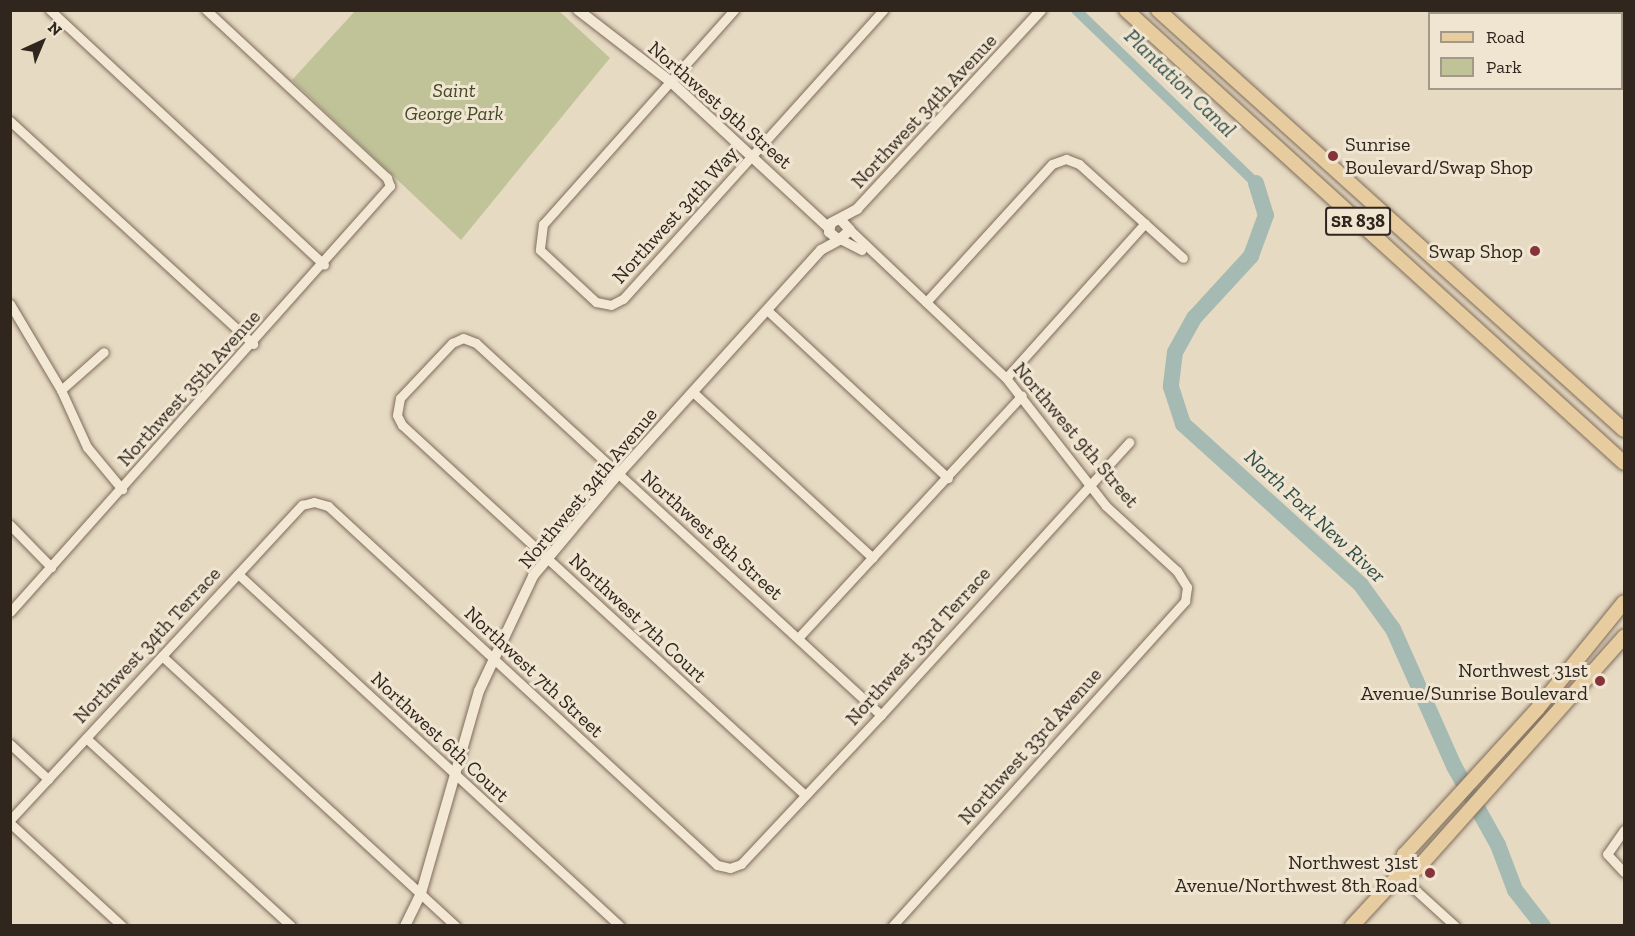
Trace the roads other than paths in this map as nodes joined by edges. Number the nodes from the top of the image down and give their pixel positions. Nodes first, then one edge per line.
1 (50, 10) edge
2 (206, 10) edge
3 (578, 10) edge
4 (734, 10) edge
5 (883, 10) edge
6 (1041, 10) edge
7 (1126, 10) edge
8 (1158, 10) edge
9 (670, 81) junction
10 (10, 121) edge
11 (753, 156) junction
12 (808, 206) junction
13 (857, 209) junction
14 (838, 219) junction
15 (1145, 223) junction
16 (850, 228) junction
17 (829, 230) junction
18 (841, 240) junction
19 (821, 250) junction
20 (1183, 258) dead end
21 (879, 261) junction
22 (324, 265) junction
23 (926, 302) junction
24 (10, 304) edge
25 (767, 310) junction
26 (463, 338) joint
27 (253, 344) junction
28 (104, 352) dead end
29 (1006, 378) junction
30 (61, 390) junction
31 (694, 393) junction
32 (1022, 395) junction
33 (1624, 430) edge
34 (1129, 442) dead end
35 (1624, 462) edge
36 (619, 474) junction
37 (948, 478) junction
38 (1089, 484) junction
39 (122, 489) junction
40 (314, 502) joint
41 (10, 525) edge
42 (546, 558) junction
43 (873, 558) junction
44 (51, 567) junction
45 (237, 574) junction
46 (1187, 587) joint
47 (1624, 602) edge
48 (10, 612) edge
49 (1624, 637) edge
50 (798, 638) junction
51 (162, 656) junction
52 (492, 657) junction
53 (1538, 708) junction
54 (881, 715) junction
55 (86, 738) junction
56 (1534, 742) junction
57 (10, 744) edge
58 (454, 774) junction
59 (48, 779) junction
60 (805, 795) junction
61 (10, 822) edge
62 (1624, 830) edge
63 (730, 868) joint
64 (1624, 872) edge
65 (1399, 875) junction
66 (421, 893) junction
67 (1358, 923) edge
68 (122, 926) edge
69 (291, 926) edge
70 (405, 926) edge
71 (456, 926) edge
72 (620, 926) edge
73 (892, 926) edge
74 (1455, 926) edge

1 - 22 street
2 - 22 street, Northwest 35th Avenue
3 - 9 street, Northwest 9th Street
4 - 9 street
5 - 11 street, Northwest 34th Way
6 - 13 street, Northwest 34th Avenue
7 - 35 main road, SR 838
8 - 33 main road, SR 838
9 - 11 street, Northwest 9th Street
9 - 11 street, Northwest 34th Way
10 - 27 street
11 - 12 street, Northwest 9th Street
12 - 14 street, Northwest 9th Street
12 - 17 street, Northwest 9th Street
13 - 14 street, Northwest 34th Avenue
13 - 16 street, Northwest 34th Avenue
14 - 16 street, Northwest 9th Street
14 - 17 street, Northwest 34th Avenue
15 - 20 street
15 - 23 street
15 - 29 street
16 - 18 street, Northwest 34th Avenue
16 - 21 street, Northwest 9th Street
17 - 18 street, Northwest 9th Street
17 - 19 street, Northwest 34th Avenue
18 - 19 street, Northwest 34th Avenue
18 - 21 street, Northwest 9th Street
19 - 25 street, Northwest 34th Avenue
21 - 23 street, Northwest 9th Street
22 - 27 street, Northwest 35th Avenue
23 - 29 street, Northwest 9th Street
24 - 30 street
25 - 31 street, Northwest 34th Avenue
25 - 37 street
26 - 36 street, Northwest 8th Street
26 - 42 street, Northwest 7th Court
27 - 39 street, Northwest 35th Avenue
28 - 30 street
29 - 32 street, Northwest 9th Street
30 - 39 street
31 - 36 street, Northwest 34th Avenue
31 - 43 street
32 - 37 street
32 - 38 street, Northwest 9th Street
34 - 38 street, Northwest 33rd Terrace
36 - 42 street, Northwest 34th Avenue
36 - 50 street, Northwest 8th Street
37 - 43 street
38 - 46 street, Northwest 9th Street
38 - 54 street, Northwest 33rd Terrace
39 - 44 street, Northwest 35th Avenue
40 - 45 street, Northwest 34th Terrace
40 - 52 street, Northwest 7th Street
41 - 44 street
42 - 52 street, Northwest 34th Avenue
42 - 60 street, Northwest 7th Court
43 - 50 street
44 - 48 street, Northwest 35th Avenue
45 - 51 street, Northwest 34th Terrace
45 - 58 street, Northwest 6th Court
46 - 73 street, Northwest 33rd Avenue
47 - 53 main road
49 - 56 main road
50 - 54 street, Northwest 8th Street
51 - 55 street, Northwest 34th Terrace
51 - 66 street
52 - 58 street, Northwest 34th Avenue
52 - 63 street, Northwest 7th Street
53 - 56 main road
53 - 65 main road
54 - 60 street, Northwest 33rd Terrace
55 - 59 street, Northwest 34th Terrace
55 - 69 street
56 - 65 main road
57 - 59 street
58 - 66 street, Northwest 34th Avenue
58 - 72 street, Northwest 6th Court
59 - 61 street, Northwest 34th Terrace
60 - 63 street, Northwest 33rd Terrace
61 - 68 street
62 - 64 street
65 - 67 main road
65 - 74 street
66 - 70 street, Northwest 34th Avenue
66 - 71 street

